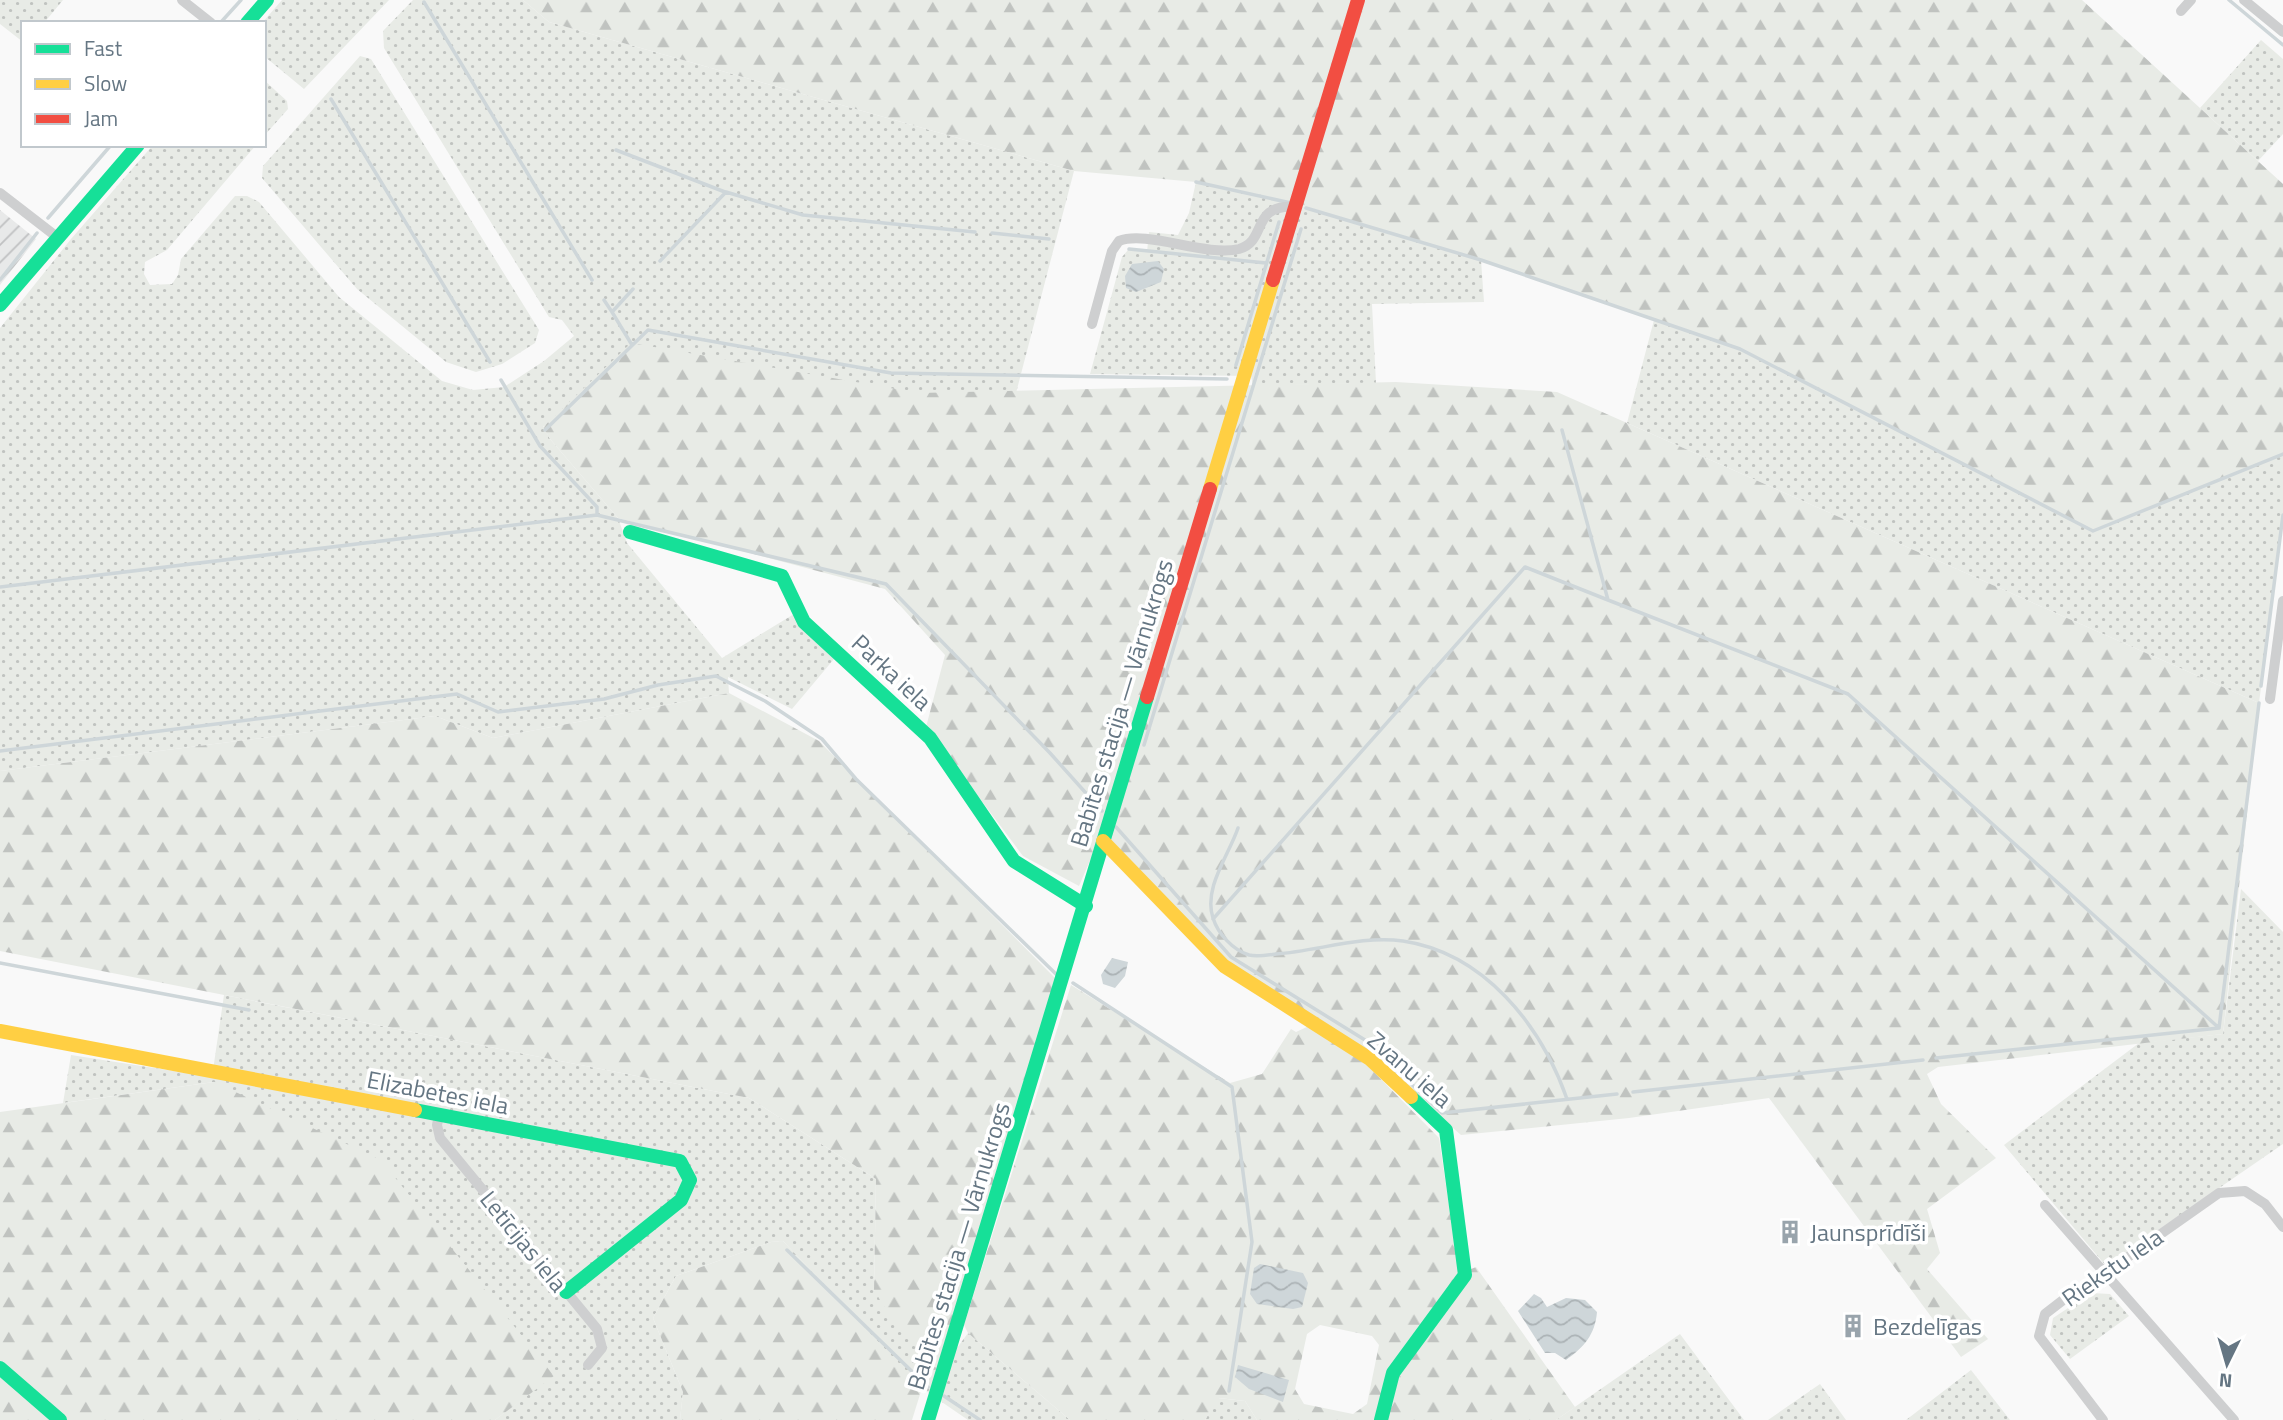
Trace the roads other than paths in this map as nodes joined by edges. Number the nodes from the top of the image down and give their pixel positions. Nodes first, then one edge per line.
1 (182, 0) edge
2 (267, 0) edge
3 (1358, 0) edge
4 (2192, 0) edge
5 (2244, 0) edge
6 (2181, 11) dead end
7 (208, 21) edge
8 (249, 21) edge
9 (2283, 32) edge
10 (136, 147) edge
11 (0, 192) edge
12 (1295, 208) junction
13 (57, 237) junction
14 (0, 305) edge
15 (1092, 324) dead end
16 (630, 532) dead end
17 (2283, 601) edge
18 (2270, 699) dead end
19 (1102, 841) junction
20 (1086, 906) junction
21 (0, 1031) edge
22 (439, 1115) junction
23 (2045, 1205) dead end
24 (2283, 1227) edge
25 (2106, 1276) junction
26 (566, 1292) junction
27 (588, 1365) dead end
28 (0, 1368) edge
29 (60, 1420) edge
30 (928, 1420) edge
31 (1381, 1420) edge
32 (2103, 1420) edge
33 (2234, 1420) edge

1 - 7 street
2 - 8 street
3 - 12 street, Babītes stacija — Vārnukrogs
4 - 6 street
5 - 9 street
10 - 13 street
11 - 13 street
12 - 15 street
12 - 19 street, Babītes stacija — Vārnukrogs
13 - 14 street
16 - 20 street, Parka iela
17 - 18 street
19 - 20 street, Babītes stacija — Vārnukrogs
19 - 31 street, Zvanu iela
20 - 30 street, Babītes stacija — Vārnukrogs
21 - 22 street, Elizabetes iela
22 - 26 street, Letīcijas iela
22 - 26 street, Elizabetes iela
23 - 25 street
24 - 25 street, Riekstu iela
25 - 32 street, Riekstu iela
25 - 33 street
26 - 27 street, Letīcijas iela
28 - 29 street

